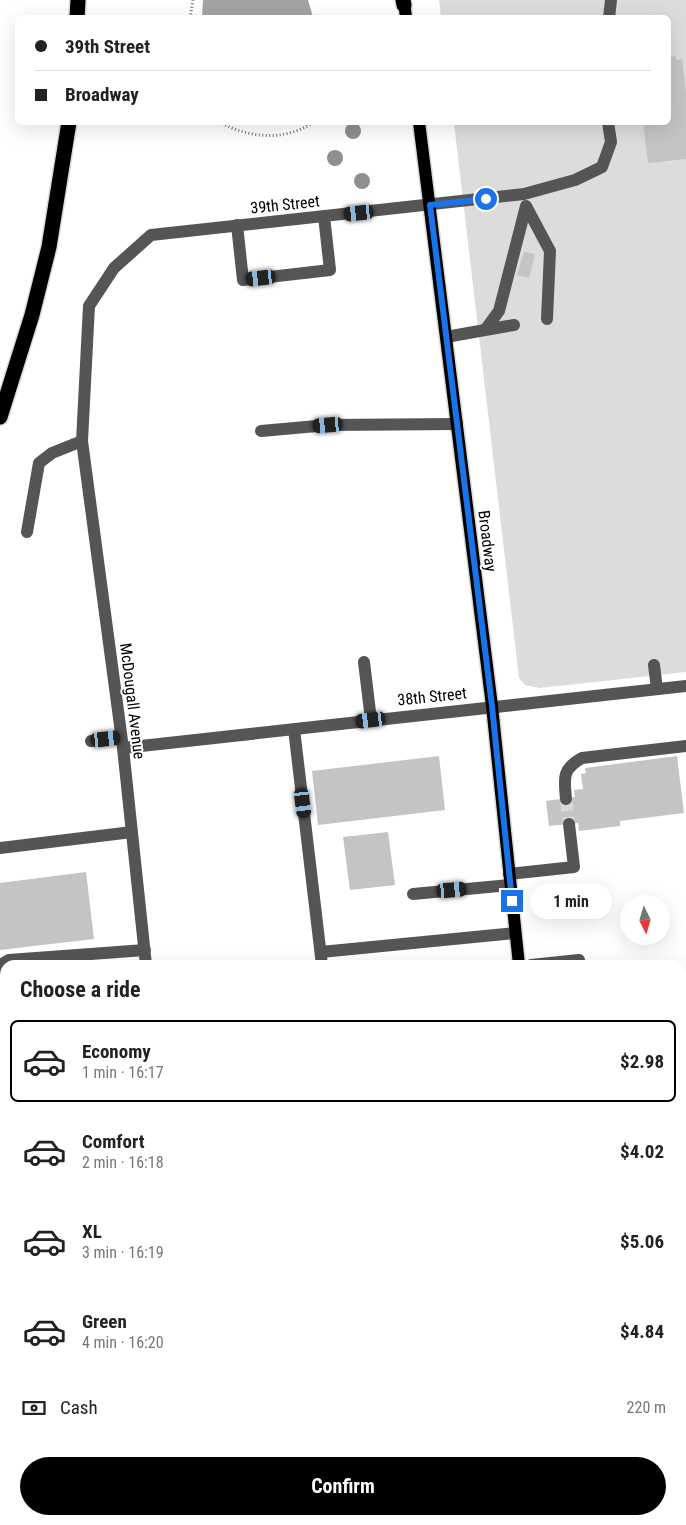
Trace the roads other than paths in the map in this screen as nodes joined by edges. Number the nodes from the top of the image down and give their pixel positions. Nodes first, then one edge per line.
1 (78, 0) edge
2 (611, 0) edge
3 (77, 15) edge
4 (608, 15) edge
5 (69, 125) edge
6 (419, 125) edge
7 (608, 125) edge
8 (525, 200) junction
9 (430, 205) junction
10 (324, 216) junction
11 (237, 225) junction
12 (547, 319) dead end
13 (514, 325) dead end
14 (485, 330) junction
15 (446, 337) junction
16 (0, 417) edge
17 (457, 424) junction
18 (260, 431) dead end
19 (82, 441) junction
20 (27, 532) dead end
21 (364, 662) dead end
22 (654, 665) dead end
23 (686, 686) edge
24 (657, 689) junction
25 (492, 706) junction
26 (371, 720) junction
27 (294, 729) junction
28 (91, 741) dead end
29 (122, 743) junction
30 (686, 746) edge
31 (566, 799) tunnel mouth
32 (569, 824) tunnel mouth
33 (132, 832) junction
34 (0, 848) edge
35 (510, 880) junction
36 (413, 894) dead end
37 (515, 933) junction
38 (145, 950) junction
39 (322, 958) edge
40 (10, 960) edge
41 (146, 960) edge
42 (518, 960) edge

1 - 3 highway
2 - 4 street
5 - 16 highway
6 - 9 main road, Broadway
7 - 8 street, 39th Street
8 - 9 street, 39th Street
8 - 12 street
8 - 14 street
9 - 10 street, 39th Street
9 - 15 main road, Broadway
10 - 11 street, 39th Street
10 - 11 street
11 - 19 street, 39th Street
13 - 14 street
14 - 15 street
15 - 17 main road, Broadway
17 - 18 street
17 - 25 main road, Broadway
19 - 20 street
19 - 29 street, McDougall Avenue
21 - 26 street
22 - 24 street
23 - 24 street, 38th Street
24 - 25 street, 38th Street
25 - 26 street, 38th Street
25 - 35 main road, Broadway
26 - 27 street, 38th Street
27 - 29 street, 38th Street
27 - 39 street
28 - 29 street, 38th Street
29 - 33 street, McDougall Avenue
30 - 31 street
32 - 35 street
33 - 34 street
33 - 38 street, McDougall Avenue
35 - 36 street
35 - 37 main road, Broadway
37 - 39 street
37 - 42 main road, Broadway
38 - 40 street
38 - 41 street, McDougall Avenue

